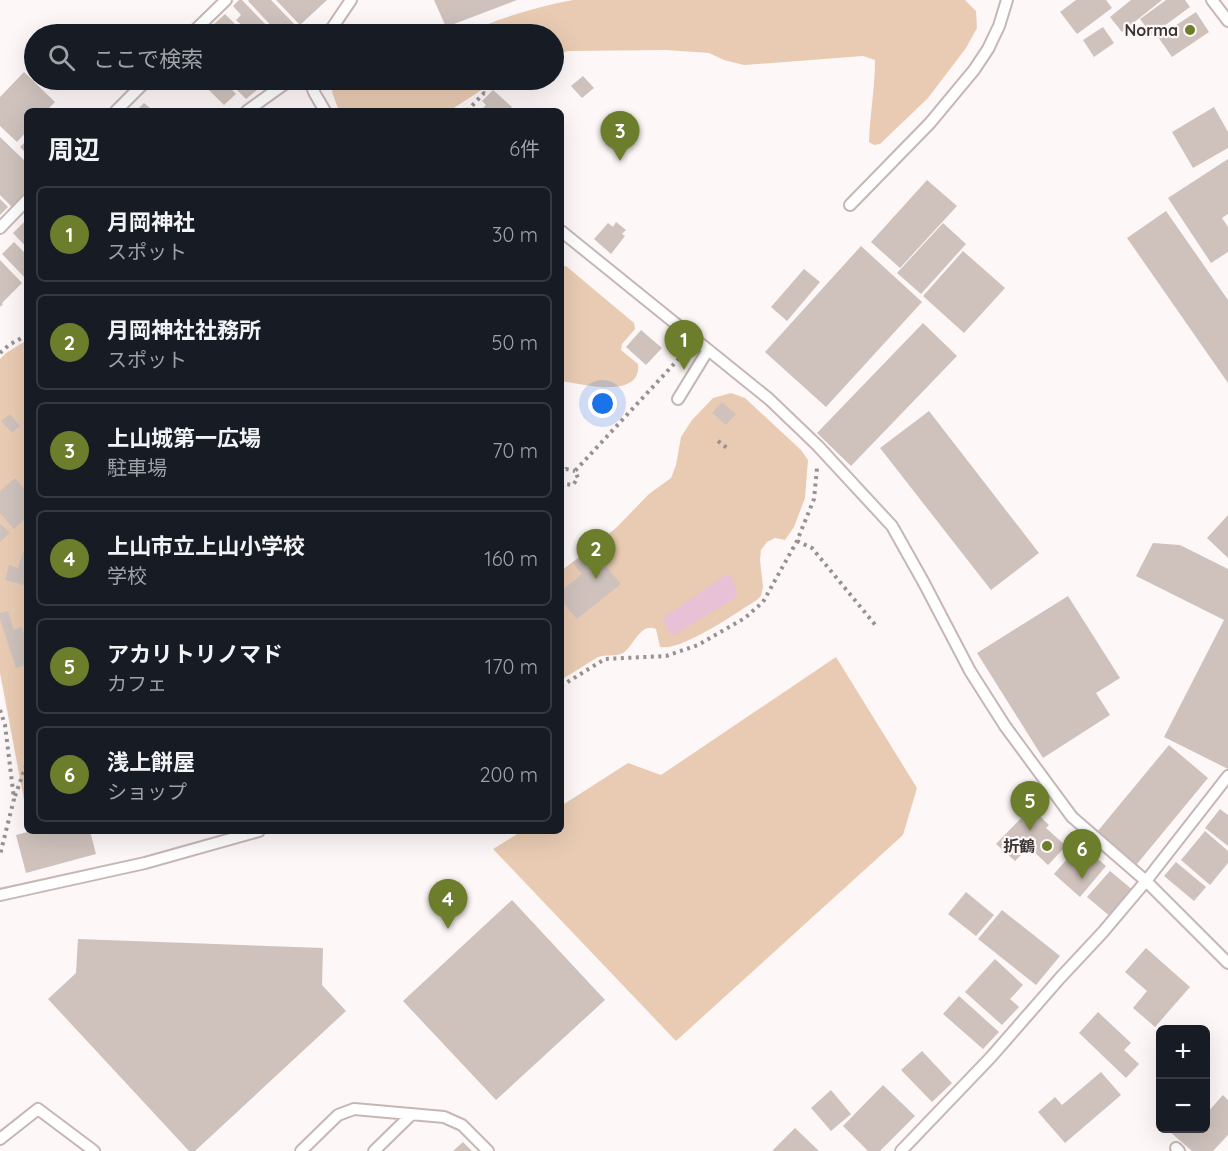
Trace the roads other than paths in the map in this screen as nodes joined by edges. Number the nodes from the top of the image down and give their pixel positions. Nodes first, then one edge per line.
1 (226, 0) edge
2 (351, 0) edge
3 (1007, 0) edge
4 (1212, 0) edge
5 (1228, 21) edge
6 (201, 24) edge
7 (335, 24) edge
8 (137, 90) edge
9 (276, 90) edge
10 (313, 90) edge
11 (119, 108) edge
12 (251, 108) edge
13 (323, 108) edge
14 (24, 203) edge
15 (850, 205) dead end
16 (0, 228) edge
17 (564, 233) edge
18 (708, 350) junction
19 (678, 399) dead end
20 (1228, 776) edge
21 (248, 834) edge
22 (1146, 881) junction
23 (0, 895) edge
24 (1228, 963) edge
25 (412, 1114) junction
26 (0, 1139) edge
27 (94, 1151) edge
28 (301, 1151) edge
29 (374, 1151) edge
30 (488, 1151) edge
31 (901, 1151) edge

1 - 6 lane
2 - 7 lane
3 - 15 lane
4 - 5 lane
8 - 11 lane
9 - 12 lane
10 - 13 lane
14 - 16 lane
17 - 18 lane
18 - 19 lane
18 - 22 lane
20 - 22 lane
21 - 23 lane
22 - 24 lane
22 - 31 lane
25 - 28 lane
25 - 29 lane
25 - 30 lane
26 - 27 lane

